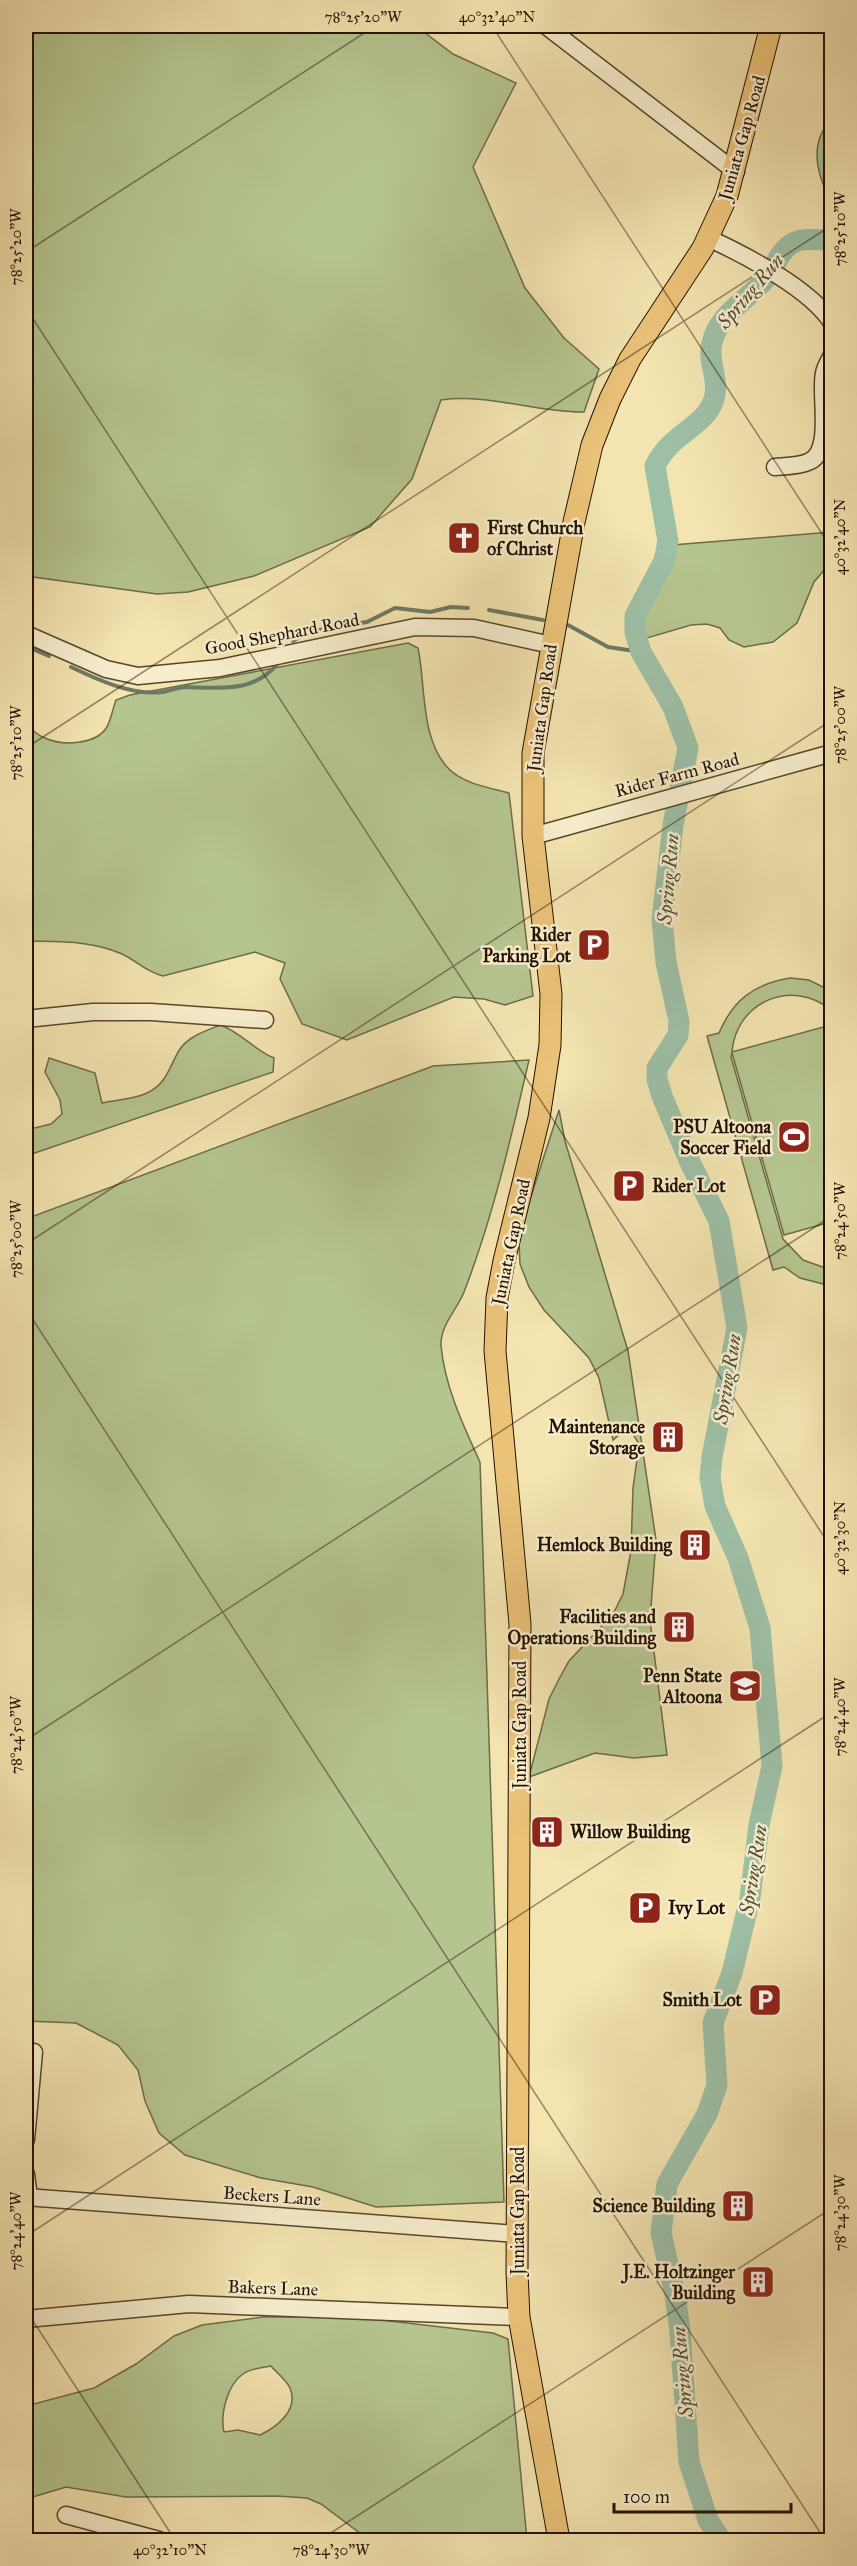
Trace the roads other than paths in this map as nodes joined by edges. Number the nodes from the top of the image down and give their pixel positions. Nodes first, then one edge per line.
1 (546, 26) edge
2 (771, 26) edge
3 (735, 172) junction
4 (708, 238) junction
5 (831, 323) edge
6 (831, 355) edge
7 (775, 467) dead end
8 (26, 634) edge
9 (551, 645) junction
10 (831, 753) edge
11 (533, 836) junction
12 (26, 1019) edge
13 (266, 1020) dead end
14 (34, 2052) dead end
15 (26, 2140) edge
16 (26, 2174) edge
17 (27, 2197) edge
18 (516, 2234) junction
19 (519, 2317) junction
20 (26, 2319) edge
21 (66, 2515) dead end
22 (109, 2534) edge
23 (159, 2541) edge
24 (559, 2541) edge

1 - 3 street
2 - 3 main road, Juniata Gap Road
3 - 4 main road, Juniata Gap Road
4 - 5 street
4 - 9 main road, Juniata Gap Road
6 - 7 street
8 - 9 street, Good Shephard Road
9 - 11 main road, Juniata Gap Road
10 - 11 street, Rider Farm Road
11 - 18 main road, Juniata Gap Road
12 - 13 street
14 - 15 street
16 - 17 street
17 - 18 street, Beckers Lane
18 - 19 main road, Juniata Gap Road
19 - 20 street, Bakers Lane
19 - 24 main road, Juniata Gap Road
21 - 22 street
22 - 23 street

